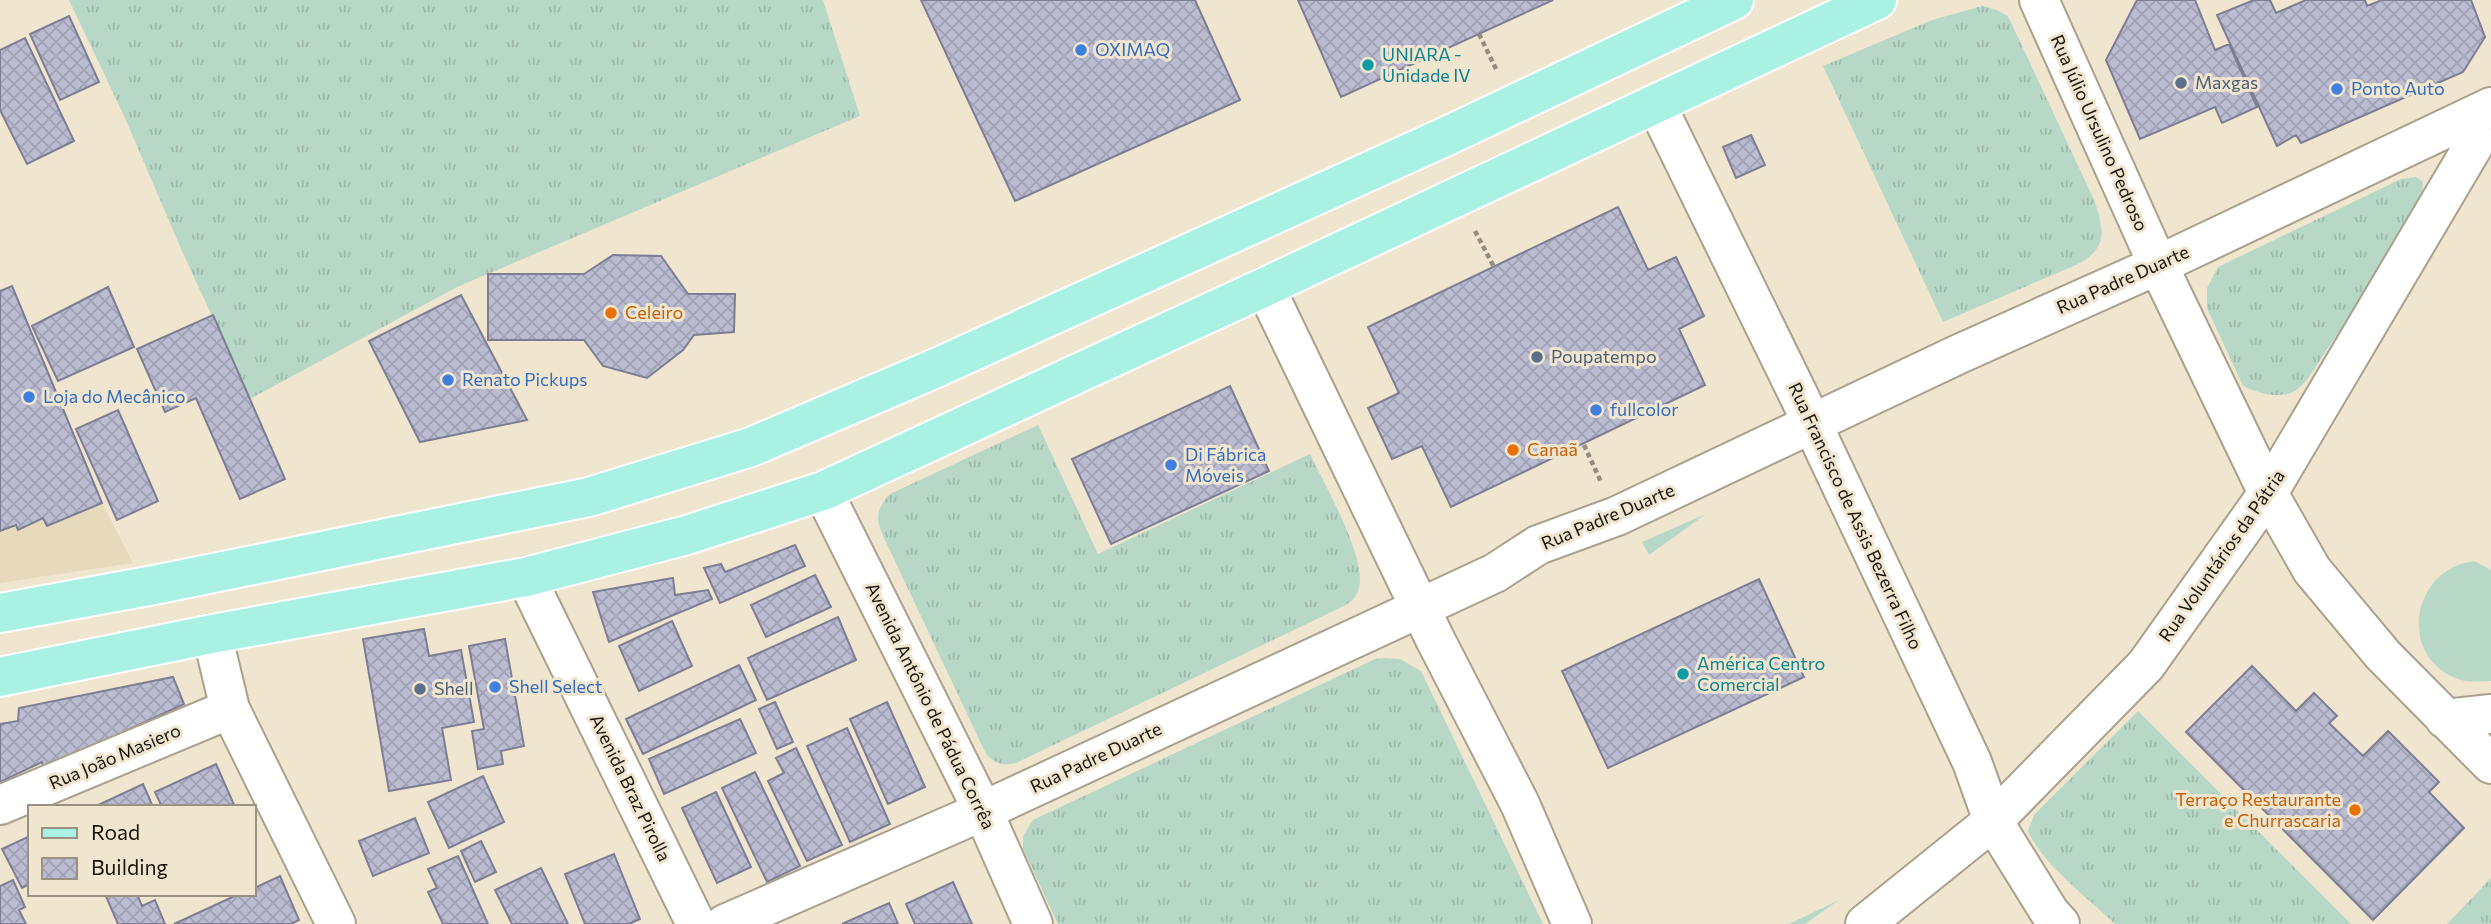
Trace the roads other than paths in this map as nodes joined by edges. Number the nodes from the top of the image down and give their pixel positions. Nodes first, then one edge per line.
1 (1734, 0) edge
2 (1877, 0) edge
3 (2039, 0) edge
4 (1656, 104) junction
5 (2491, 107) edge
6 (2491, 116) edge
7 (2158, 265) junction
8 (1265, 287) junction
9 (1812, 424) junction
10 (823, 491) junction
11 (2268, 493) junction
12 (526, 577) junction
13 (1420, 607) junction
14 (0, 613) edge
15 (212, 634) junction
16 (0, 677) edge
17 (230, 709) junction
18 (2491, 714) edge
19 (2445, 719) junction
20 (2491, 764) edge
21 (0, 805) edge
22 (983, 811) junction
23 (1993, 821) junction
24 (337, 924) edge
25 (696, 924) edge
26 (725, 924) edge
27 (1033, 924) edge
28 (1572, 924) edge
29 (1866, 924) edge
30 (2060, 924) edge

1 - 14 main road
2 - 4 main road
3 - 7 street, Rua Júlio Ursulino Pedroso
4 - 8 main road
4 - 9 street, Rua Francisco de Assis Bezerra Filho
5 - 7 street, Rua Padre Duarte
6 - 11 street, Rua Voluntários da Pátria
7 - 9 street, Rua Padre Duarte
7 - 11 street, Rua Júlio Ursulino Pedroso
8 - 10 main road
8 - 13 street
9 - 13 street, Rua Padre Duarte
9 - 23 street, Rua Francisco de Assis Bezerra Filho
10 - 12 main road
10 - 22 street, Avenida Antônio de Pádua Corrêa
11 - 19 street, Rua Júlio Ursulino Pedroso
11 - 23 street, Rua Voluntários da Pátria
12 - 15 main road
12 - 25 street, Avenida Braz Pirolla
13 - 22 street, Rua Padre Duarte
13 - 28 street
15 - 16 main road
15 - 17 street
17 - 21 street, Rua João Masiero
17 - 24 street
18 - 19 street
19 - 20 street, Rua Júlio Ursulino Pedroso
22 - 26 street, Rua Padre Duarte
22 - 27 street, Avenida Antônio de Pádua Corrêa
23 - 29 street, Rua Voluntários da Pátria
23 - 30 street, Rua Francisco de Assis Bezerra Filho

